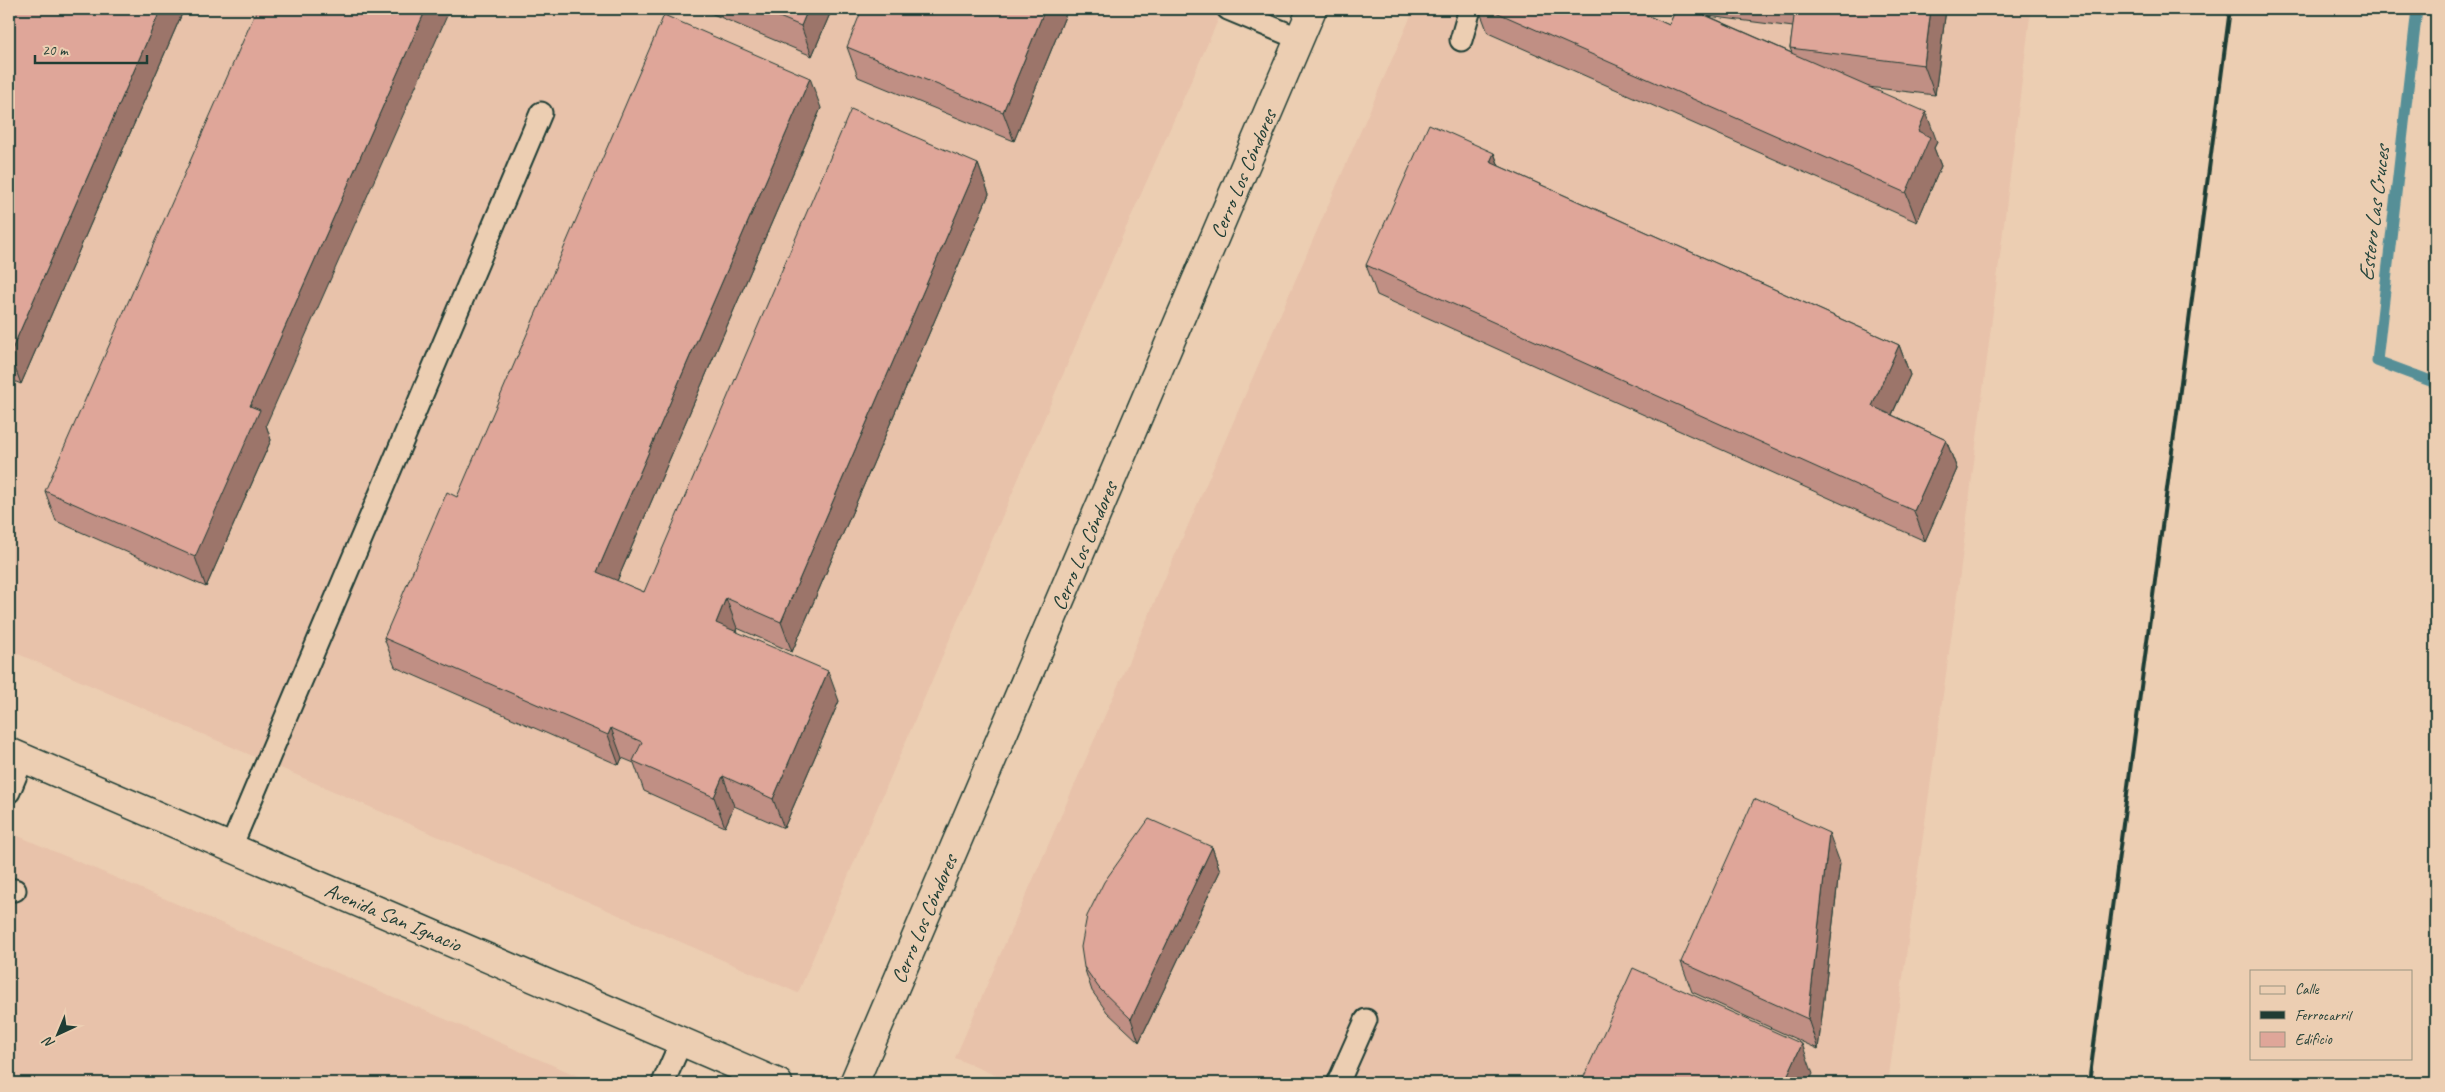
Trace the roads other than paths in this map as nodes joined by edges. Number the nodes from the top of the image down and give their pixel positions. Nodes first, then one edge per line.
1 (1228, 9) edge
2 (1312, 9) edge
3 (1470, 9) edge
4 (1300, 40) junction
5 (1461, 40) dead end
6 (541, 113) dead end
7 (16, 755) edge
8 (9, 792) edge
9 (231, 847) junction
10 (1366, 1020) dead end
11 (681, 1042) junction
12 (663, 1083) edge
13 (778, 1083) edge
14 (854, 1083) edge
15 (1338, 1083) edge

1 - 4 lane
2 - 4 street, Cerro Los Cóndores
3 - 5 lane
4 - 14 street, Cerro Los Cóndores
6 - 9 lane
7 - 8 lane
7 - 9 street, Avenida San Ignacio
9 - 11 street, Avenida San Ignacio
10 - 15 lane
11 - 12 lane
11 - 13 street, Avenida San Ignacio

